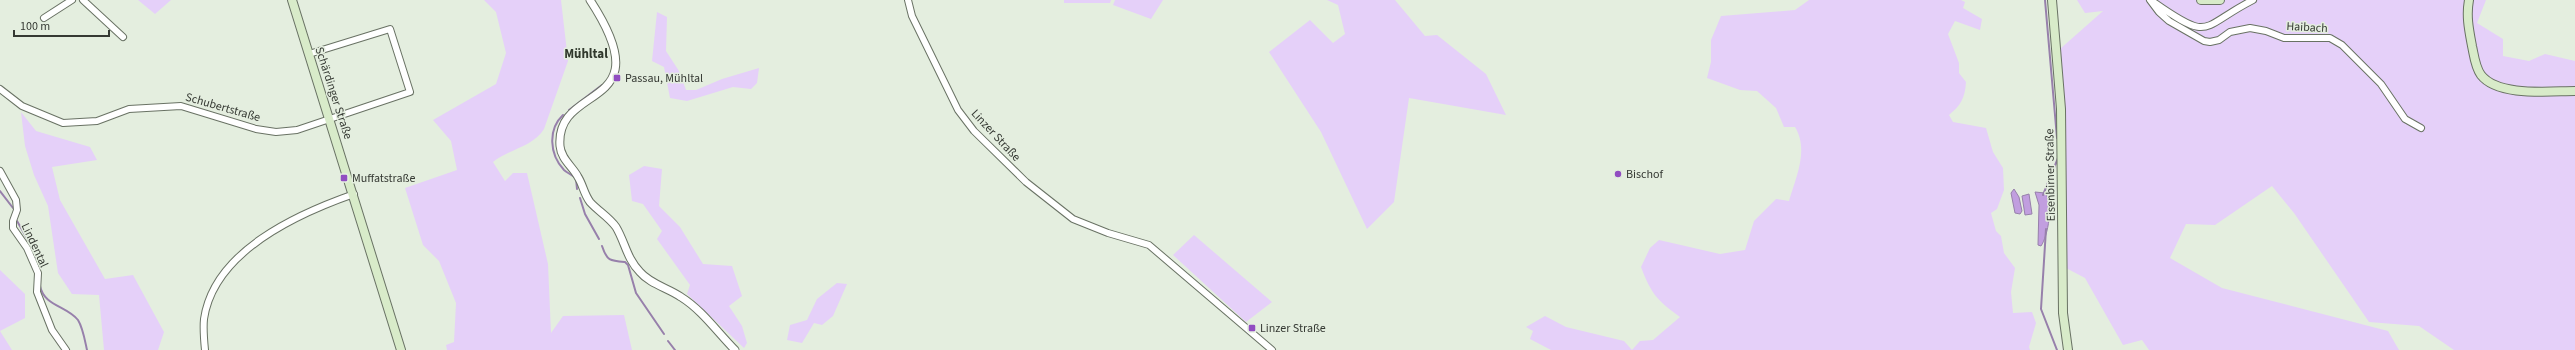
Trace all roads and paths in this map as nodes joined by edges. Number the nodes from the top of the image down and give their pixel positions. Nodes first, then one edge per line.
1 (72, 0) edge
2 (83, 0) edge
3 (292, 0) edge
4 (590, 0) edge
5 (908, 0) edge
6 (2052, 0) edge
7 (2201, 0) edge
8 (2220, 0) edge
9 (2253, 0) edge
10 (2469, 0) edge
11 (2152, 1) edge
12 (44, 18) dead end
13 (123, 37) dead end
14 (309, 54) junction
15 (0, 89) edge
16 (2575, 91) edge
17 (330, 120) junction
18 (2421, 128) dead end
19 (0, 171) edge
20 (354, 194) junction
21 (66, 350) edge
22 (205, 350) edge
23 (401, 350) edge
24 (735, 350) edge
25 (1272, 350) edge
26 (2068, 350) edge

1 - 12 street
2 - 13 street
3 - 14 main road, Schärdinger Straße
4 - 24 street
5 - 25 street, Linzer Straße
6 - 26 main road, Eisenbirner Straße
7 - 8 main road
9 - 11 street
10 - 16 main road
11 - 18 street, Haibach
14 - 17 main road, Schärdinger Straße
14 - 17 street, Schubertstraße
15 - 17 street, Schubertstraße
17 - 20 main road, Schärdinger Straße
19 - 21 street, Lindental
20 - 22 street
20 - 23 main road, Schärdinger Straße

